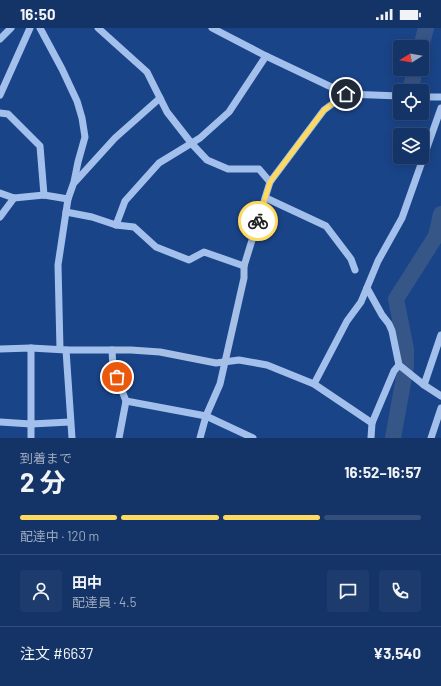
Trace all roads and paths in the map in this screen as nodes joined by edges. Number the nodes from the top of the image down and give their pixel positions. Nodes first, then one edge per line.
1 (11, 28) edge
2 (30, 28) edge
3 (40, 28) edge
4 (98, 28) edge
5 (212, 28) edge
6 (0, 38) edge
7 (266, 56) junction
8 (346, 94) junction
9 (0, 95) edge
10 (393, 96) edge
11 (429, 97) edge
12 (441, 97) edge
13 (160, 98) junction
14 (441, 108) edge
15 (0, 113) edge
16 (192, 144) junction
17 (74, 182) junction
18 (270, 182) junction
19 (0, 193) edge
20 (44, 195) junction
21 (14, 198) junction
22 (266, 198) junction
23 (68, 199) junction
24 (66, 212) junction
25 (0, 217) edge
26 (116, 225) junction
27 (244, 266) junction
28 (355, 270) dead end
29 (368, 288) junction
30 (441, 335) edge
31 (31, 348) junction
32 (0, 349) edge
33 (63, 349) junction
34 (112, 350) junction
35 (225, 362) junction
36 (399, 365) junction
37 (314, 384) junction
38 (424, 386) junction
39 (441, 396) edge
40 (126, 401) junction
41 (441, 408) edge
42 (206, 416) junction
43 (0, 422) edge
44 (70, 422) junction
45 (372, 423) junction
46 (31, 424) junction
47 (31, 438) edge
48 (72, 438) edge
49 (119, 438) edge
50 (200, 438) edge
51 (253, 438) edge
52 (371, 438) edge
53 (431, 438) edge

1 - 6 street
2 - 9 street
3 - 17 street
4 - 13 street
5 - 7 street
7 - 8 street
7 - 16 street
8 - 10 street
8 - 18 street
11 - 12 street
13 - 16 street
13 - 17 street
14 - 29 street
15 - 20 street
16 - 18 street
16 - 26 street
17 - 23 street
18 - 22 street
19 - 21 street
20 - 21 street
20 - 23 street
21 - 25 street
22 - 27 street
22 - 28 street
23 - 24 street
24 - 26 street
24 - 33 street
26 - 27 street
27 - 35 street
29 - 36 street
29 - 37 street
30 - 38 street
31 - 32 street
31 - 33 street
31 - 46 street
33 - 34 street
33 - 44 street
34 - 35 street
34 - 40 street
35 - 37 street
35 - 42 street
36 - 38 street
36 - 45 street
37 - 45 street
38 - 39 street
40 - 42 street
40 - 49 street
41 - 53 street
42 - 50 street
42 - 51 street
43 - 46 street
44 - 46 street
44 - 48 street
45 - 52 street
46 - 47 street

